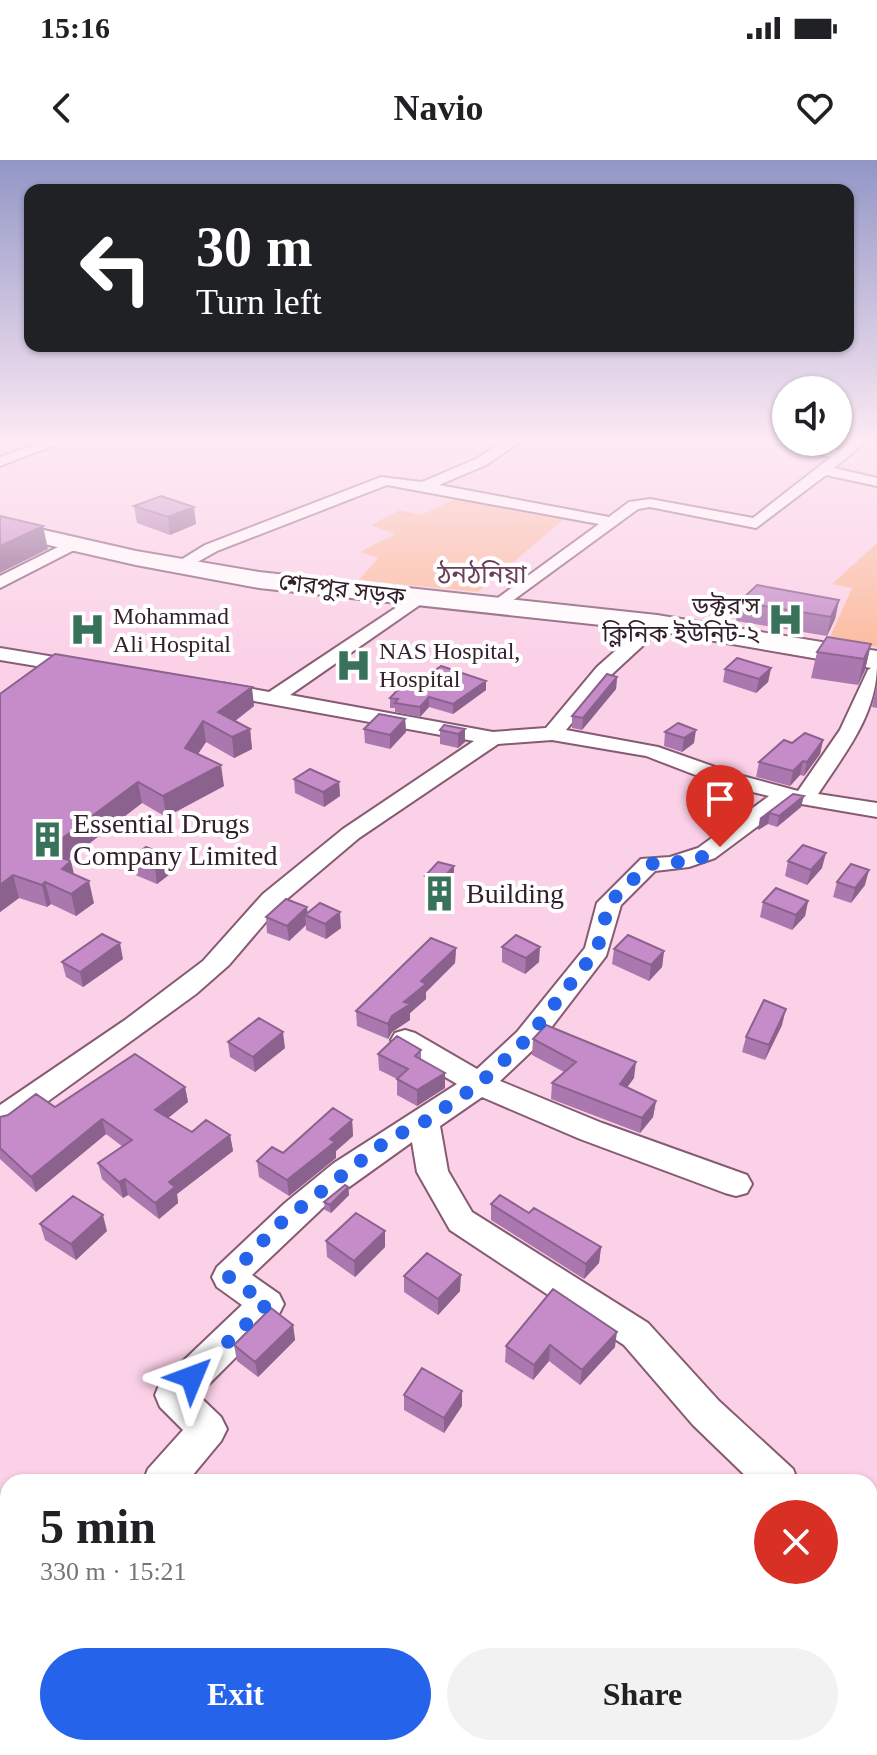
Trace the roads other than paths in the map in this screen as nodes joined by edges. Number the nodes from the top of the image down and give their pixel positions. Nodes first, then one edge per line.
1 (302, 513) edge
2 (567, 513) edge
3 (620, 513) edge
4 (705, 513) edge
5 (768, 513) edge
6 (0, 518) edge
7 (608, 521) junction
8 (0, 527) edge
9 (74, 544) junction
10 (184, 562) junction
11 (0, 583) edge
12 (418, 598) junction
13 (503, 603) junction
14 (657, 623) junction
15 (877, 650) edge
16 (0, 654) edge
17 (877, 660) edge
18 (877, 670) edge
19 (105, 671) edge
20 (194, 685) edge
21 (273, 698) junction
22 (552, 734) junction
23 (493, 738) junction
24 (795, 796) junction
25 (877, 810) edge
26 (405, 1040) edge
27 (479, 1084) junction
28 (0, 1120) edge
29 (424, 1122) junction
30 (736, 1184) dead end
31 (169, 1474) edge
32 (771, 1474) edge

1 - 10 street
2 - 7 street
3 - 7 street
4 - 5 street
6 - 10 highway, শেরপুর সড়ক
7 - 13 street
8 - 9 highway, শেরপুর সড়ক
9 - 10 highway, শেরপুর সড়ক
9 - 11 street
10 - 12 highway, শেরপুর সড়ক
10 - 13 highway, শেরপুর সড়ক
12 - 13 highway, শেরপুর সড়ক
12 - 21 street
13 - 14 highway, শেরপুর সড়ক
13 - 15 highway, শেরপুর সড়ক
14 - 17 highway, শেরপুর সড়ক
14 - 22 street
16 - 19 street
18 - 24 street
20 - 21 street
21 - 23 street
22 - 23 street
22 - 24 street
23 - 28 street
24 - 25 street
24 - 27 street
26 - 27 street
27 - 29 street
27 - 30 street
29 - 31 street
29 - 32 street

